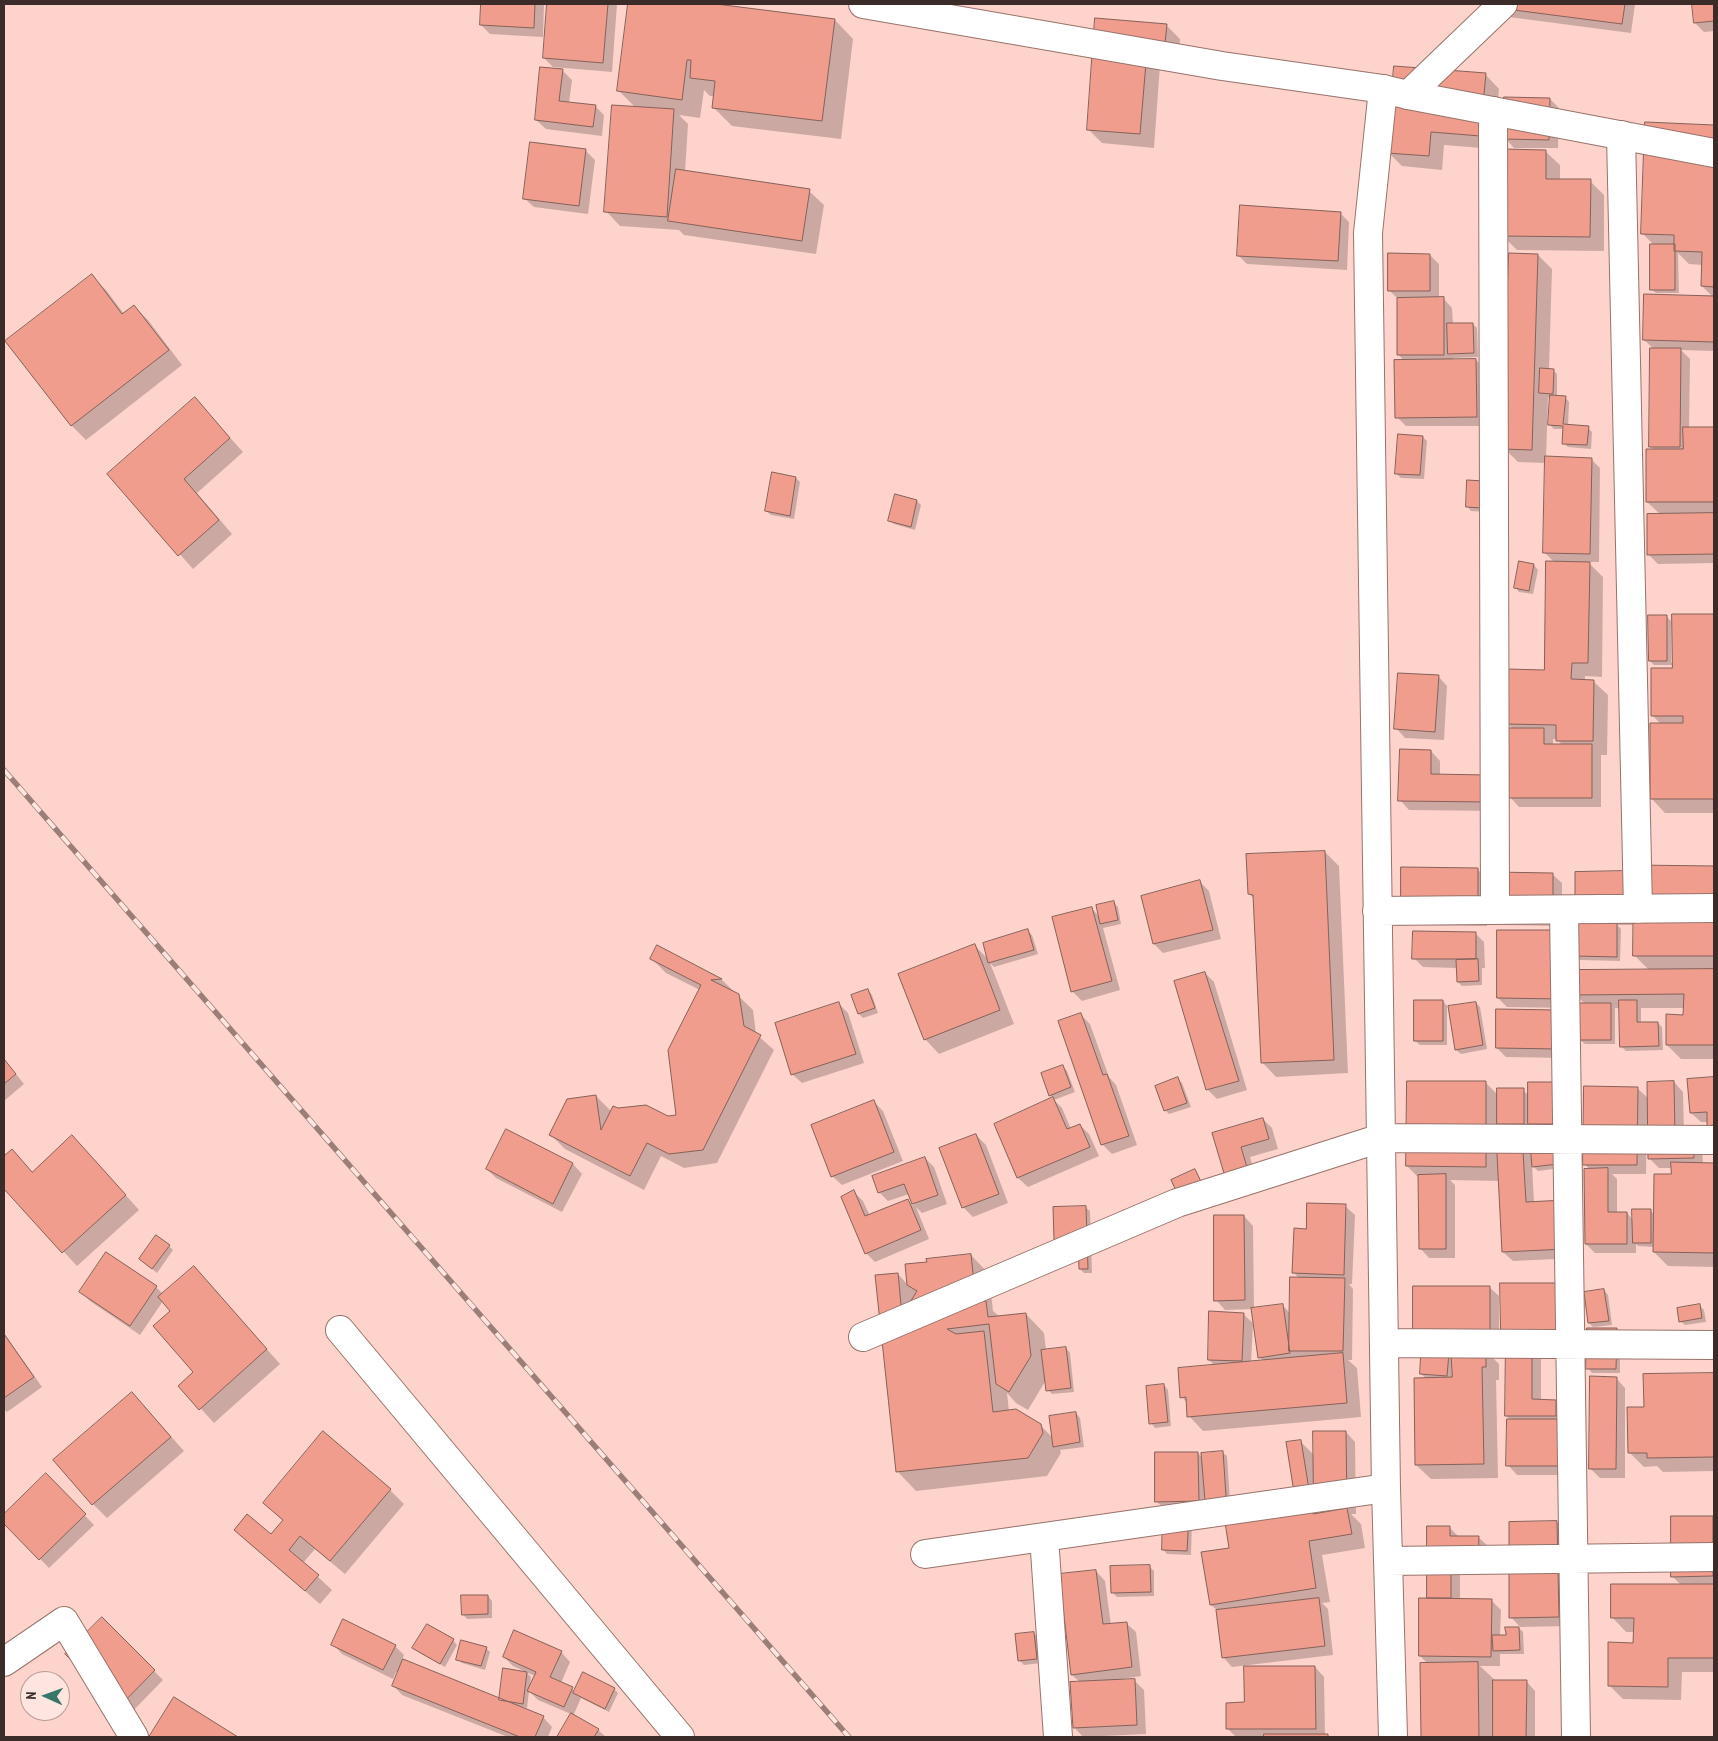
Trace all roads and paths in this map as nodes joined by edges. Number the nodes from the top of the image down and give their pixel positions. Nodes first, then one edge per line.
1 (863, 4) edge
2 (1503, 4) edge
3 (1395, 92) junction
4 (1493, 111) junction
5 (1621, 136) junction
6 (1714, 153) edge
7 (1714, 908) edge
8 (1638, 909) junction
9 (1495, 910) junction
10 (1564, 910) junction
11 (1378, 912) junction
12 (1381, 1138) junction
13 (1567, 1139) junction
14 (1714, 1140) edge
15 (340, 1330) dead end
16 (864, 1337) dead end
17 (1384, 1343) junction
18 (1571, 1345) junction
19 (1714, 1346) edge
20 (1386, 1488) junction
21 (1044, 1537) junction
22 (925, 1554) dead end
23 (1714, 1557) edge
24 (1574, 1559) junction
25 (1388, 1561) junction
26 (4, 1662) edge
27 (134, 1737) edge
28 (680, 1737) edge
29 (1058, 1737) edge
30 (1393, 1737) edge
31 (1576, 1737) edge

1 - 3 street
2 - 3 street
3 - 4 street
3 - 11 street
4 - 5 street
4 - 9 street
5 - 6 street
5 - 8 street
7 - 8 street
8 - 10 street
9 - 10 street
9 - 11 street
10 - 13 street
11 - 12 street
12 - 13 street
12 - 16 street
12 - 17 street
13 - 14 street
13 - 18 street
15 - 28 street
17 - 18 street
17 - 20 street
18 - 19 street
18 - 24 street
20 - 21 street
20 - 25 street
21 - 22 street
21 - 29 street
23 - 24 street
24 - 25 street
24 - 31 street
25 - 30 street
26 - 27 street

